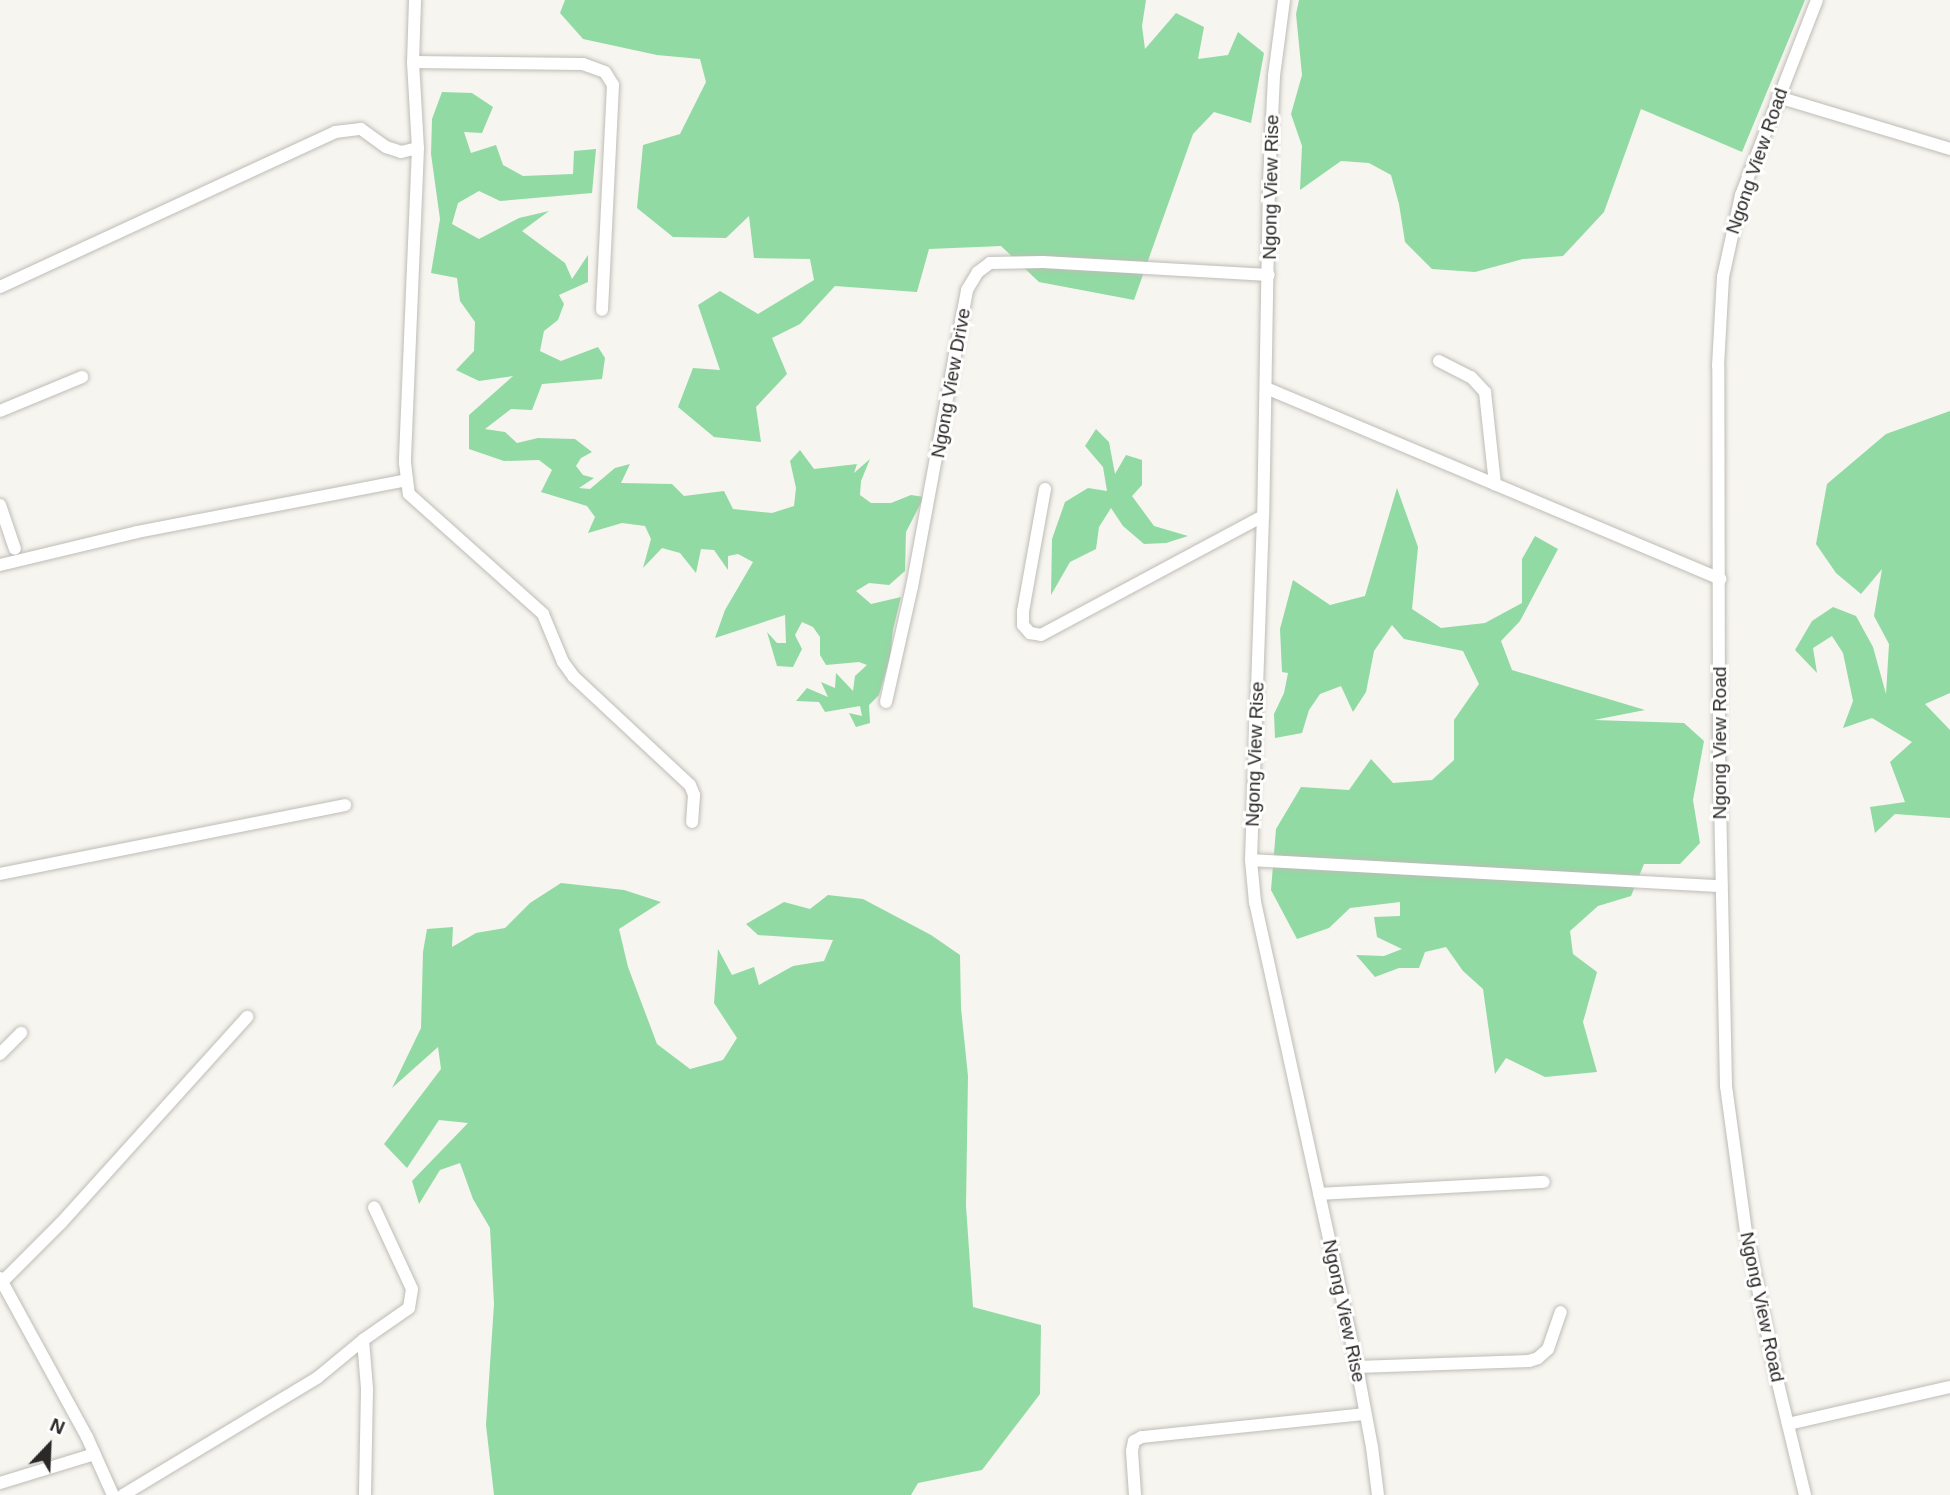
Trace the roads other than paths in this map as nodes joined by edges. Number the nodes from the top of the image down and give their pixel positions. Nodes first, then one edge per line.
1 (415, 0) edge
2 (1284, 0) edge
3 (1817, 0) edge
4 (413, 62) junction
5 (1778, 97) junction
6 (418, 148) junction
7 (1950, 149) edge
8 (1269, 275) junction
9 (0, 288) edge
10 (602, 310) dead end
11 (1439, 361) dead end
12 (82, 377) dead end
13 (1266, 388) junction
14 (0, 411) edge
15 (406, 480) junction
16 (1495, 484) junction
17 (1045, 489) dead end
18 (0, 505) edge
19 (1263, 516) junction
20 (15, 549) dead end
21 (0, 565) edge
22 (1720, 579) junction
23 (886, 702) dead end
24 (345, 805) dead end
25 (692, 822) dead end
26 (1251, 860) junction
27 (0, 874) edge
28 (1721, 887) junction
29 (247, 1017) dead end
30 (20, 1033) dead end
31 (0, 1054) edge
32 (1544, 1182) dead end
33 (1319, 1194) junction
34 (374, 1208) dead end
35 (1, 1280) edge
36 (1561, 1312) dead end
37 (363, 1340) junction
38 (1357, 1367) junction
39 (1950, 1387) edge
40 (1365, 1413) junction
41 (1788, 1423) junction
42 (95, 1454) junction
43 (0, 1483) edge
44 (113, 1495) edge
45 (123, 1495) edge
46 (365, 1495) edge
47 (1135, 1495) edge
48 (1378, 1495) edge
49 (1805, 1495) edge

1 - 4 street
2 - 8 street, Ngong View Rise
3 - 5 street, Ngong View Road
4 - 6 street
4 - 10 street
5 - 7 street
5 - 22 street, Ngong View Road
6 - 9 street
6 - 15 street
8 - 13 street, Ngong View Rise
8 - 23 street, Ngong View Drive
11 - 16 street
12 - 14 street
13 - 16 street
13 - 19 street, Ngong View Rise
15 - 21 street
15 - 25 street
16 - 22 street
17 - 19 street
18 - 20 street
19 - 26 street, Ngong View Rise
22 - 28 street, Ngong View Road
24 - 27 street
26 - 28 street
26 - 33 street, Ngong View Rise
28 - 41 street, Ngong View Road
29 - 35 street
30 - 31 street
32 - 33 street
33 - 38 street, Ngong View Rise
34 - 37 street
35 - 42 street
36 - 38 street
37 - 45 street
37 - 46 street
38 - 40 street, Ngong View Rise
39 - 41 street
40 - 47 street
40 - 48 street, Ngong View Rise
41 - 49 street, Ngong View Road
42 - 43 street
42 - 44 street

